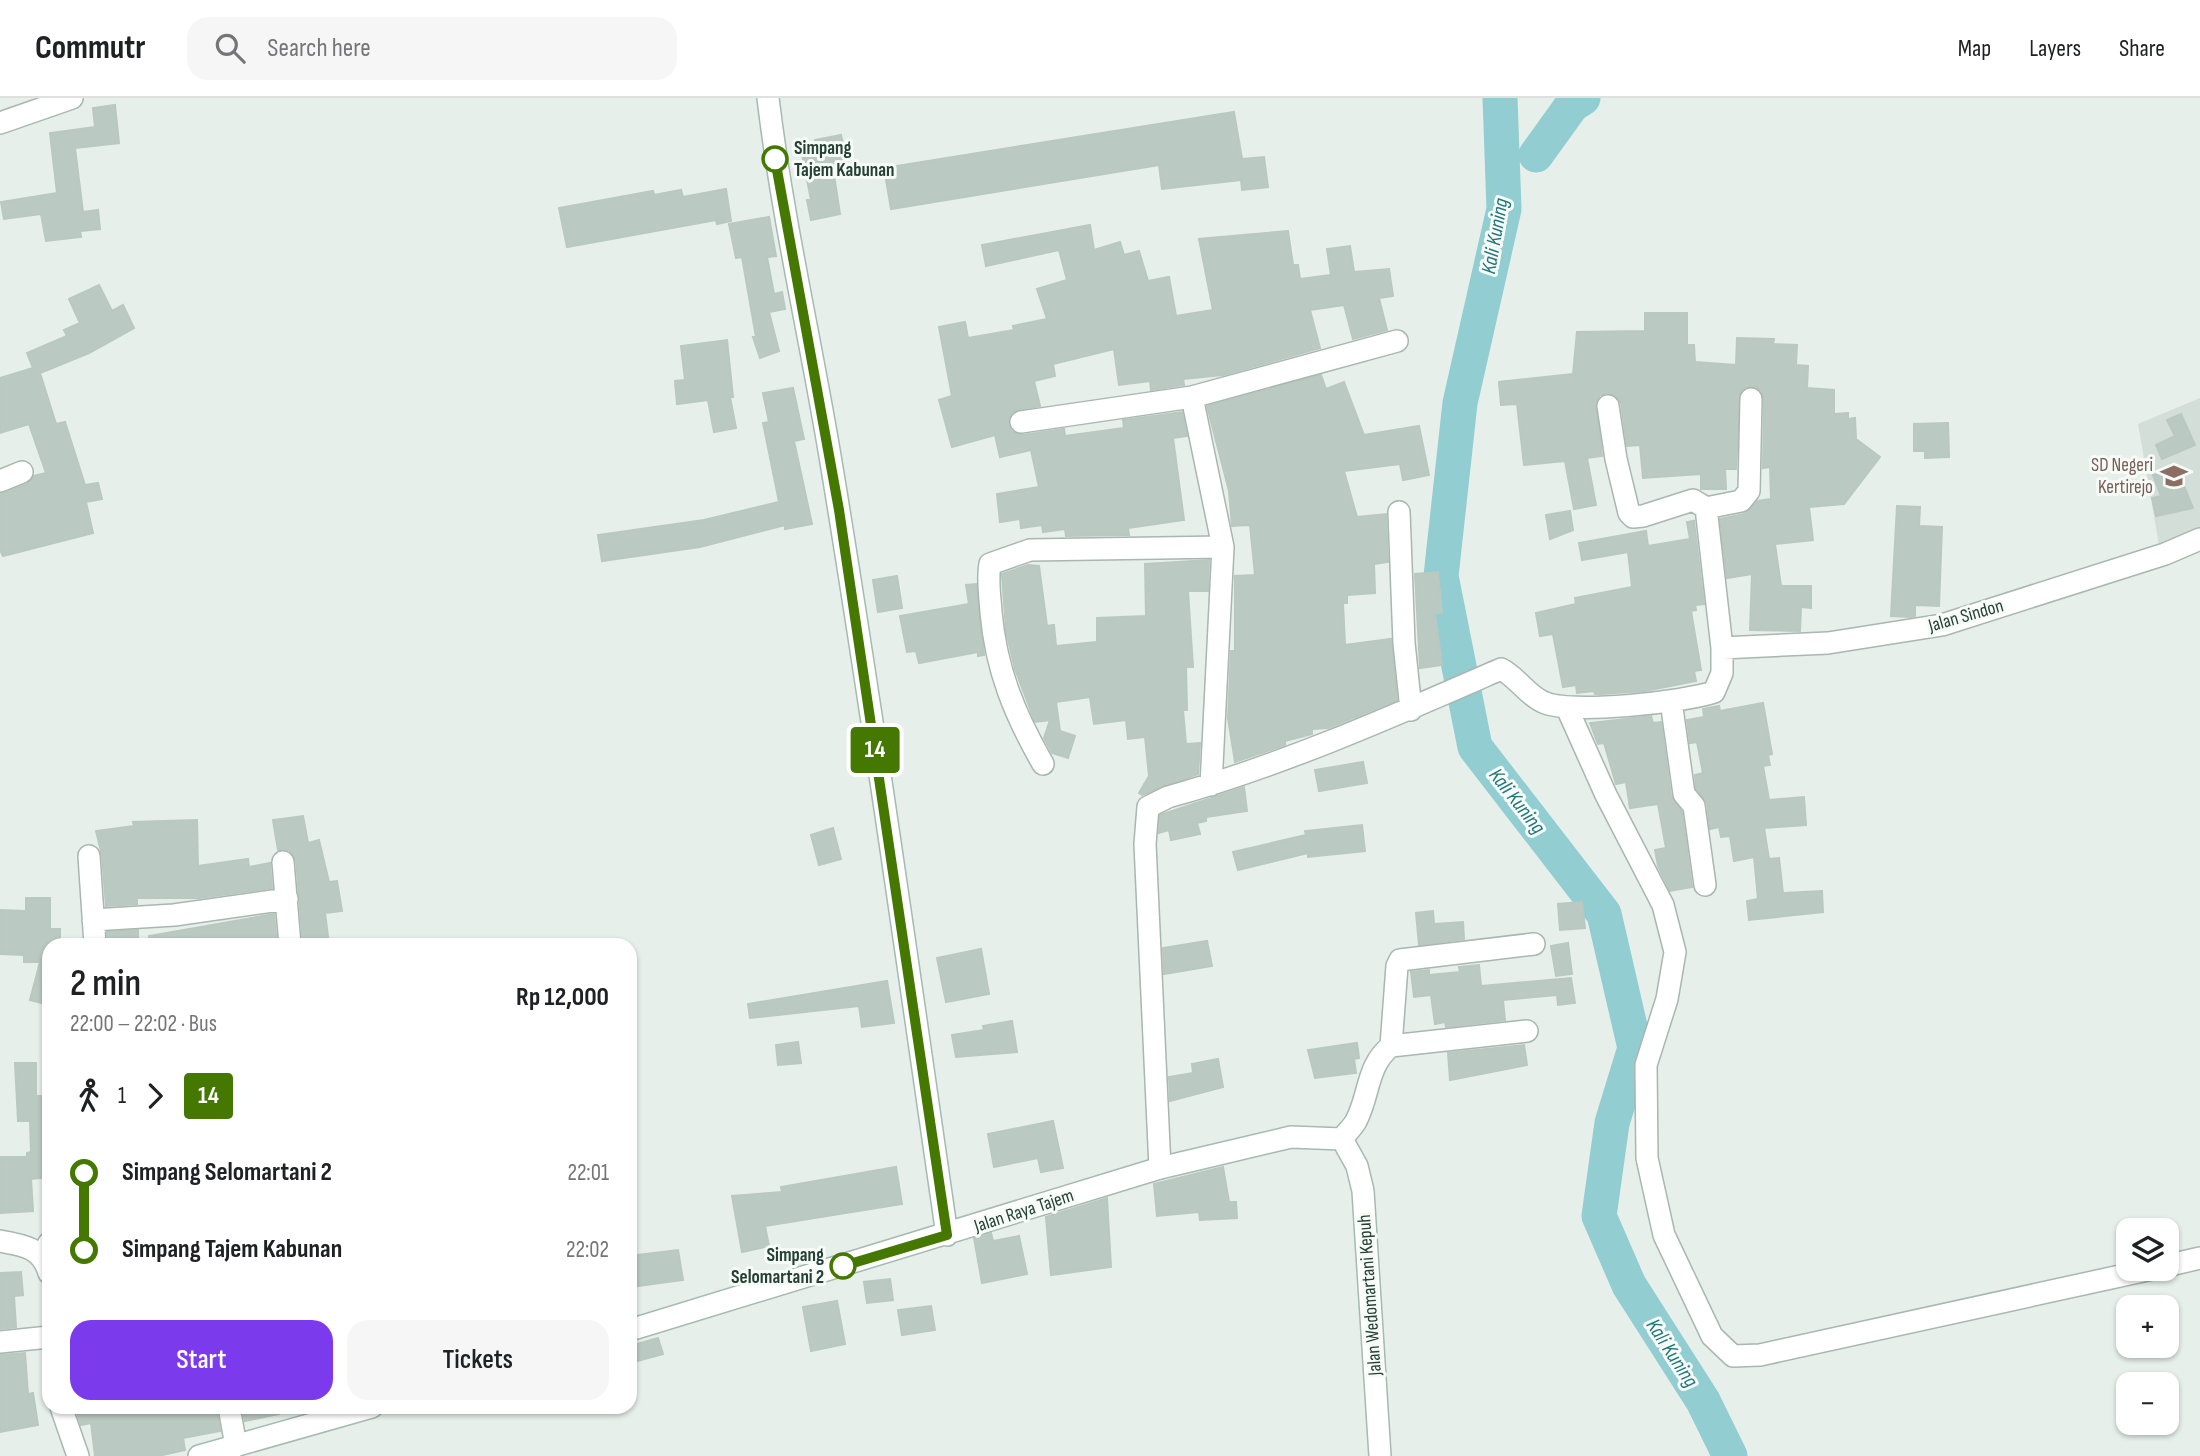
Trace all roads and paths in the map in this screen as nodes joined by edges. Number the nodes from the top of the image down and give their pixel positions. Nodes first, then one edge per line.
1 (72, 98) edge
2 (768, 98) edge
3 (0, 123) edge
4 (1397, 341) dead end
5 (1192, 397) junction
6 (1751, 399) dead end
7 (1608, 407) dead end
8 (1021, 422) dead end
9 (22, 472) dead end
10 (0, 481) edge
11 (1706, 508) junction
12 (1399, 512) dead end
13 (2200, 539) edge
14 (1223, 547) junction
15 (1722, 648) junction
16 (1671, 701) junction
17 (1419, 705) junction
18 (1567, 708) junction
19 (1043, 764) dead end
20 (1211, 785) junction
21 (89, 856) dead end
22 (283, 862) dead end
23 (1705, 885) dead end
24 (287, 899) junction
25 (93, 920) junction
26 (94, 938) edge
27 (290, 938) edge
28 (1534, 944) dead end
29 (1527, 1031) dead end
30 (1391, 1046) junction
31 (1342, 1139) junction
32 (1160, 1168) junction
33 (947, 1235) junction
34 (0, 1241) edge
35 (42, 1254) edge
36 (2200, 1258) edge
37 (2179, 1263) edge
38 (2116, 1277) edge
39 (637, 1328) edge
40 (42, 1338) edge
41 (0, 1342) edge
42 (63, 1414) edge
43 (230, 1414) edge
44 (348, 1414) edge
45 (236, 1446) junction
46 (78, 1455) edge
47 (200, 1456) edge
48 (1380, 1456) edge

1 - 3 street
2 - 33 street
4 - 5 street
5 - 8 street
5 - 14 street
6 - 11 street
7 - 11 street
9 - 10 street
11 - 15 street
12 - 17 street
13 - 15 street, Jalan Sindon
14 - 19 street
14 - 20 street
15 - 16 street
16 - 18 street
16 - 23 street
17 - 18 street
17 - 20 street
18 - 38 street
20 - 32 street
21 - 25 street
22 - 24 street
24 - 25 street
24 - 27 street
25 - 26 street
28 - 30 street
29 - 30 street
30 - 31 street
31 - 32 street, Jalan Raya Tajem
31 - 48 street, Jalan Wedomartani Kepuh
32 - 33 street, Jalan Raya Tajem
33 - 39 street, Jalan Raya Tajem
34 - 35 street
36 - 37 street
40 - 41 street
42 - 46 street
43 - 45 street
44 - 45 street
45 - 47 street

